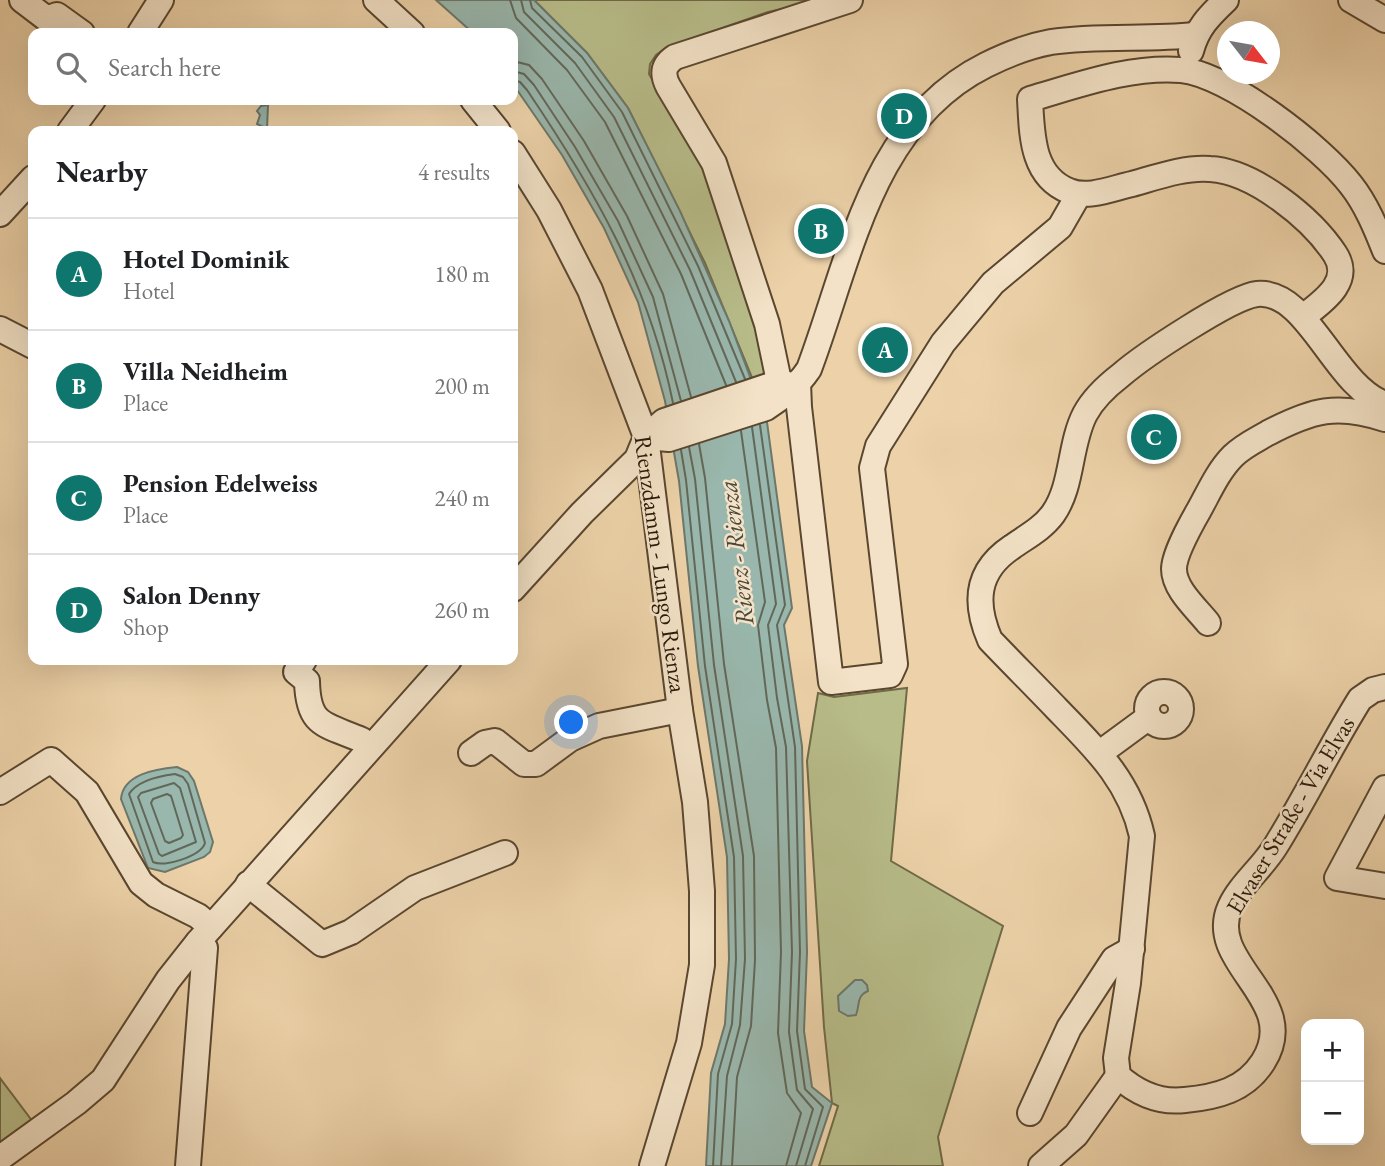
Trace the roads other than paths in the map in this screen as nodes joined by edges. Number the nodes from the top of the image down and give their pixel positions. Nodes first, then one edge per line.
1 (22, 0) edge
2 (161, 0) edge
3 (376, 0) edge
4 (850, 0) edge
5 (1226, 0) edge
6 (1351, 0) edge
7 (1385, 20) edge
8 (75, 28) edge
9 (143, 28) edge
10 (407, 28) edge
11 (1195, 35) junction
12 (1193, 72) junction
13 (89, 105) edge
14 (477, 105) edge
15 (74, 126) edge
16 (494, 126) edge
17 (518, 161) edge
18 (28, 183) edge
19 (1079, 194) junction
20 (1, 212) edge
21 (1385, 251) edge
22 (1303, 317) junction
23 (0, 329) edge
24 (28, 343) edge
25 (790, 384) junction
26 (1385, 404) edge
27 (1385, 419) edge
28 (660, 432) junction
29 (518, 584) edge
30 (1208, 623) dead end
31 (295, 665) edge
32 (445, 665) edge
33 (1384, 686) edge
34 (680, 710) junction
35 (1149, 717) dead end
36 (362, 740) dead end
37 (471, 753) dead end
38 (1100, 753) junction
39 (1385, 788) edge
40 (0, 792) edge
41 (505, 853) dead end
42 (248, 884) junction
43 (1385, 886) edge
44 (205, 934) junction
45 (1132, 948) junction
46 (1118, 1076) junction
47 (1030, 1113) dead end
48 (0, 1158) edge
49 (188, 1166) edge
50 (652, 1166) edge
51 (1041, 1166) edge

1 - 8 street
2 - 9 street
3 - 10 street
4 - 25 street
5 - 11 street
6 - 7 street
11 - 12 street
11 - 25 street
12 - 19 street
12 - 21 street
13 - 15 street
14 - 16 street
17 - 28 street, Rienzdamm - Lungo Rienza
18 - 20 street
19 - 22 street
19 - 25 street
22 - 26 street
22 - 38 street
23 - 24 street
25 - 28 street
27 - 30 street
28 - 29 street
28 - 34 street, Rienzdamm - Lungo Rienza
31 - 36 street
32 - 42 street
33 - 46 street, Elvaser Straße - Via Elvas
34 - 37 street, Rienzdamm - Lungo Rienza
34 - 50 street, Rienzdamm - Lungo Rienza
35 - 38 street
38 - 45 street
39 - 43 street
40 - 44 street
41 - 42 street
42 - 44 street
44 - 48 street
44 - 49 street
45 - 46 street
45 - 47 street
46 - 51 street

